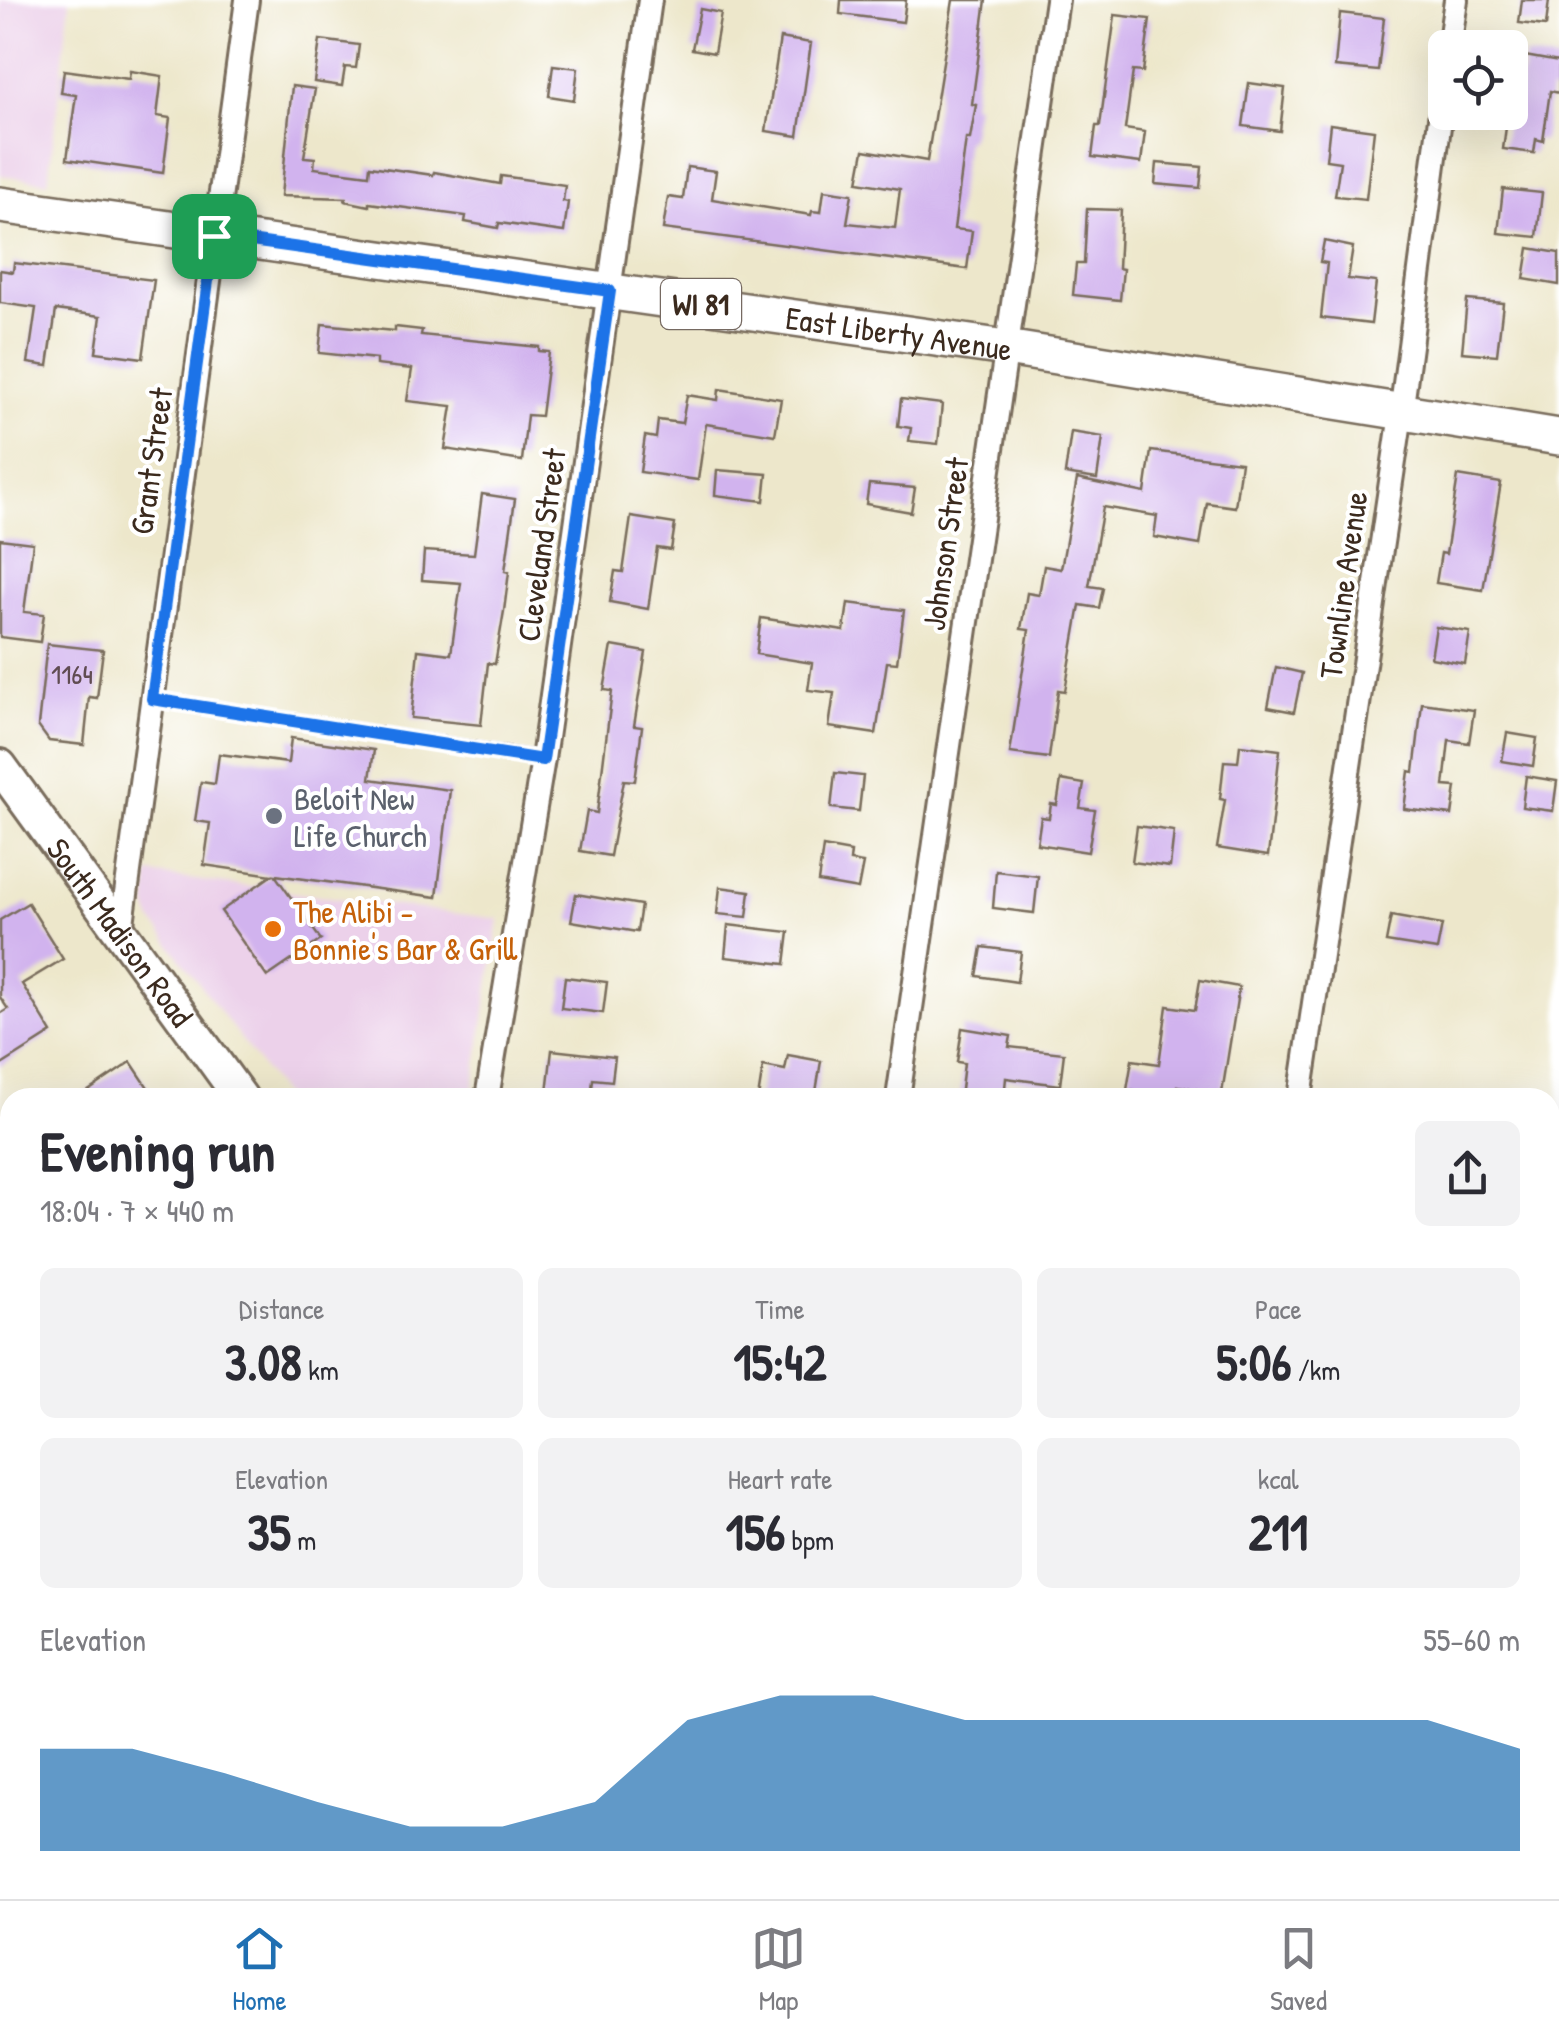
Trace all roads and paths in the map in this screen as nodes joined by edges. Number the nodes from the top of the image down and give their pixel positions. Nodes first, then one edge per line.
1 (247, 0) edge
2 (650, 0) edge
3 (1058, 0) edge
4 (1456, 0) edge
5 (1452, 30) edge
6 (1438, 130) edge
7 (0, 206) edge
8 (214, 236) junction
9 (610, 291) junction
10 (1006, 348) junction
11 (1400, 414) junction
12 (1559, 437) edge
13 (152, 699) junction
14 (543, 760) junction
15 (0, 766) edge
16 (121, 931) junction
17 (234, 1088) edge
18 (489, 1088) edge
19 (899, 1088) edge
20 (1301, 1088) edge

1 - 8 street, Grant Street
2 - 9 street, Cleveland Street
3 - 10 street, Johnson Street
4 - 5 street
6 - 11 street, Townline Avenue
7 - 8 main road, East Liberty Avenue / WI 81
8 - 9 main road, East Liberty Avenue / WI 81
8 - 13 street, Grant Street
9 - 10 main road, East Liberty Avenue / WI 81
9 - 14 street, Cleveland Street
10 - 11 main road, East Liberty Avenue / WI 81
10 - 19 street, Johnson Street
11 - 12 main road, East Liberty Avenue / WI 81
11 - 20 street, Townline Avenue
13 - 14 lane
13 - 16 street, Grant Street
14 - 18 street, Cleveland Street
15 - 16 main road, South Madison Road
16 - 17 main road, South Madison Road

